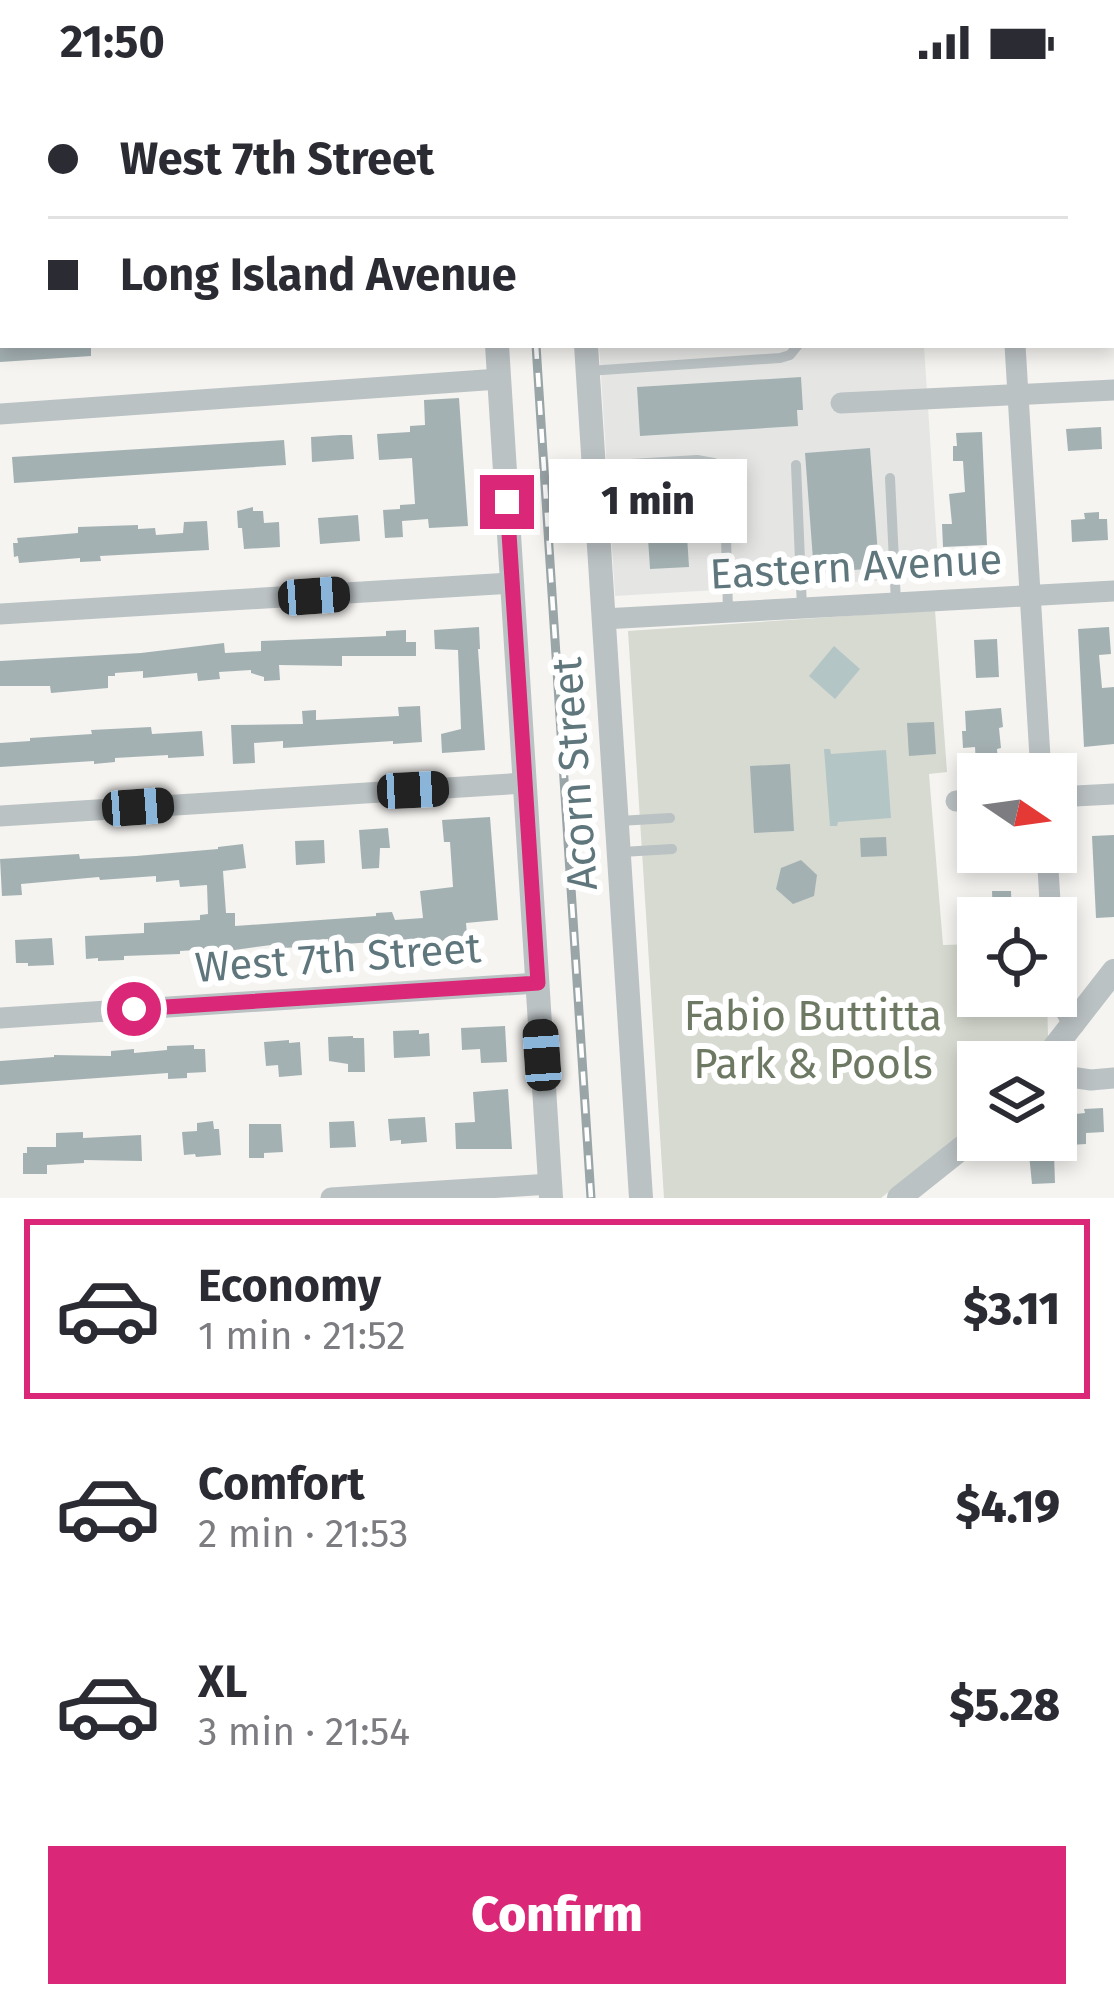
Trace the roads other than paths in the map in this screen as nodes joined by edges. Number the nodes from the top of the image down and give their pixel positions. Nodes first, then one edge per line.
1 (497, 348) edge
2 (796, 348) edge
3 (1015, 348) edge
4 (587, 358) edge
5 (499, 380) junction
6 (1114, 390) edge
7 (1018, 396) junction
8 (841, 404) dead end
9 (0, 414) edge
10 (796, 465) dead end
11 (594, 466) junction
12 (890, 478) dead end
13 (512, 583) junction
14 (1114, 591) edge
15 (1030, 595) junction
16 (896, 603) junction
17 (802, 608) junction
18 (728, 612) junction
19 (0, 614) edge
20 (603, 619) junction
21 (1040, 753) edge
22 (525, 783) junction
23 (1114, 794) edge
24 (1077, 796) edge
25 (0, 816) edge
26 (670, 818) dead end
27 (616, 821) junction
28 (672, 849) dead end
29 (618, 852) junction
30 (1114, 971) edge
31 (538, 983) junction
32 (1069, 1017) edge
33 (0, 1018) edge
34 (1074, 1025) junction
35 (1061, 1041) edge
36 (1077, 1078) edge
37 (1114, 1078) edge
38 (957, 1152) edge
39 (551, 1191) edge
40 (331, 1198) edge
41 (641, 1198) edge
42 (898, 1198) edge

1 - 5 street
2 - 4 lane
3 - 7 street
4 - 11 street, Acorn Street
5 - 9 street
5 - 13 street
6 - 7 street
7 - 8 street
7 - 15 street
10 - 17 lane
11 - 18 lane
11 - 20 street, Acorn Street
12 - 16 lane
13 - 19 street
13 - 22 street
14 - 15 street, Eastern Avenue
15 - 16 street, Eastern Avenue
15 - 21 street
16 - 17 street, Eastern Avenue
17 - 18 street, Eastern Avenue
18 - 20 street, Eastern Avenue
20 - 27 street, Acorn Street
22 - 25 street
22 - 31 street
23 - 24 street
26 - 27 lane
27 - 29 street, Acorn Street
28 - 29 lane
29 - 41 street, Acorn Street
30 - 34 street
31 - 33 street, West 7th Street
31 - 39 street
32 - 34 street
34 - 35 street
36 - 37 street
38 - 42 street
39 - 40 street

